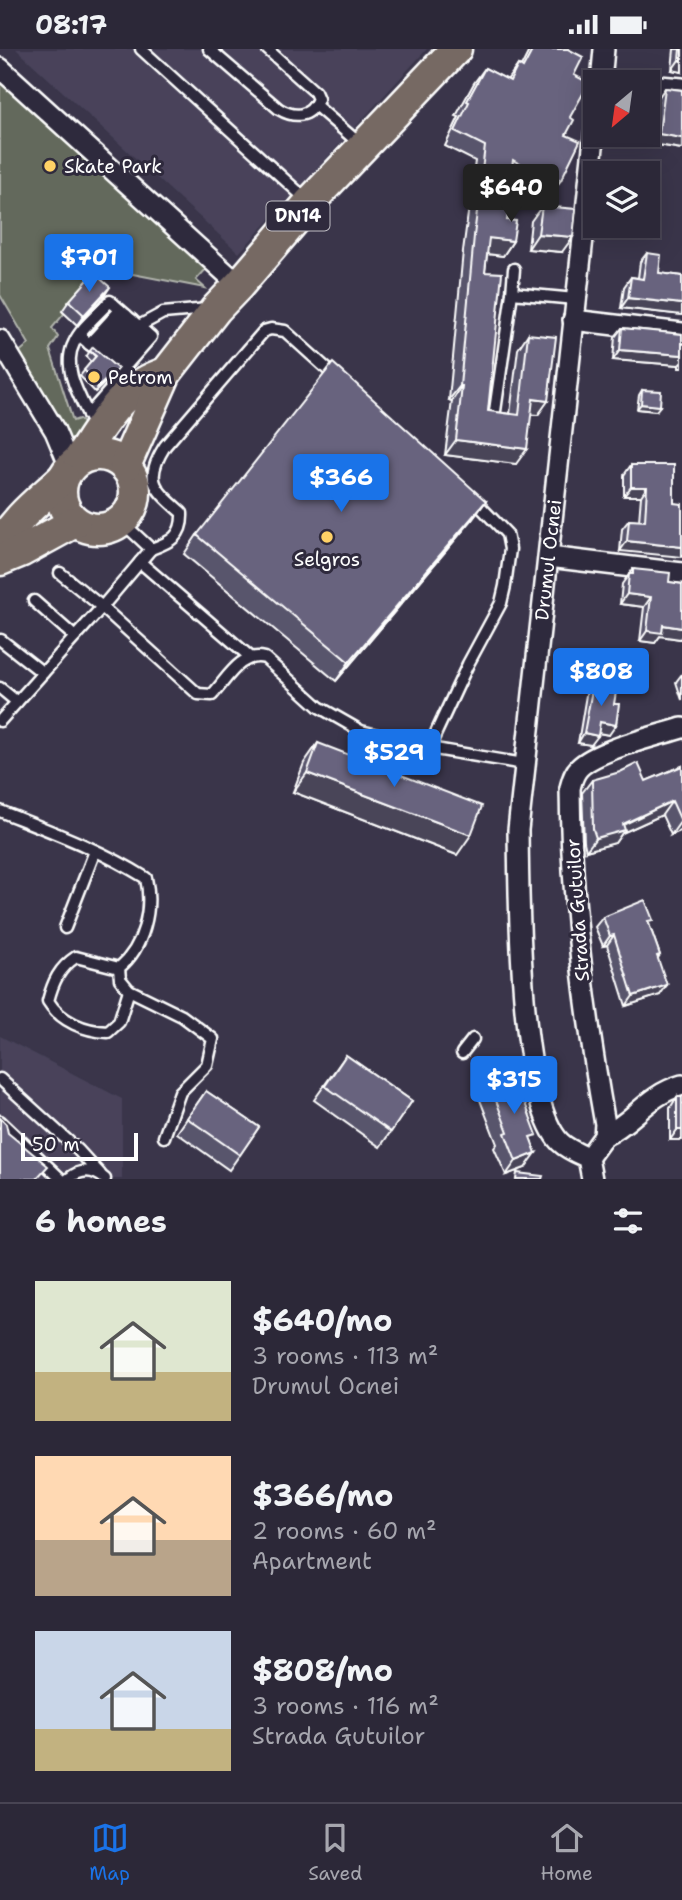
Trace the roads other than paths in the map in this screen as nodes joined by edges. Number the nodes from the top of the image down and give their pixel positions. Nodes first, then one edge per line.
1 (141, 49) edge
2 (209, 49) edge
3 (267, 49) edge
4 (456, 49) edge
5 (604, 49) edge
6 (0, 68) edge
7 (602, 70) edge
8 (660, 86) edge
9 (682, 89) edge
10 (316, 105) junction
11 (363, 147) junction
12 (593, 147) edge
13 (310, 202) junction
14 (514, 269) dead end
15 (239, 285) junction
16 (512, 293) junction
17 (575, 299) junction
18 (216, 309) junction
19 (573, 320) junction
20 (132, 321) junction
21 (682, 333) edge
22 (79, 335) junction
23 (0, 340) edge
24 (105, 358) junction
25 (166, 373) junction
26 (348, 387) edge
27 (494, 418) edge
28 (92, 423) junction
29 (125, 466) junction
30 (71, 468) junction
31 (462, 490) edge
32 (121, 521) junction
33 (75, 522) junction
34 (0, 547) edge
35 (151, 549) junction
36 (549, 557) junction
37 (0, 560) edge
38 (140, 562) junction
39 (60, 573) dead end
40 (682, 573) edge
41 (34, 601) dead end
42 (102, 607) junction
43 (75, 637) junction
44 (1, 640) edge
45 (249, 656) junction
46 (43, 673) junction
47 (0, 688) edge
48 (17, 702) junction
49 (0, 721) edge
50 (682, 727) edge
51 (429, 748) junction
52 (524, 764) junction
53 (0, 811) edge
54 (95, 851) junction
55 (65, 928) dead end
56 (119, 968) junction
57 (130, 990) junction
58 (473, 1039) dead end
59 (462, 1053) dead end
60 (0, 1079) edge
61 (682, 1085) edge
62 (0, 1121) edge
63 (604, 1136) junction
64 (164, 1137) dead end
65 (588, 1158) junction
66 (102, 1177) edge
67 (61, 1179) edge
68 (68, 1179) edge
69 (592, 1179) edge

1 - 13 lane
2 - 10 lane
3 - 10 lane
4 - 11 main road, DN14
5 - 7 street
6 - 15 street
8 - 9 street
10 - 11 lane
11 - 13 main road, DN14
12 - 17 street, Drumul Ocnei
13 - 15 main road, DN14
14 - 16 lane
15 - 18 main road, DN14
16 - 17 lane
16 - 27 lane
17 - 19 street, Drumul Ocnei
18 - 20 lane
18 - 25 main road, DN14
19 - 21 street
19 - 36 street, Drumul Ocnei
20 - 22 lane
20 - 24 lane
20 - 24 lane
20 - 24 lane
22 - 24 lane
22 - 28 lane
23 - 30 street
24 - 28 lane
25 - 28 main road, DN14
25 - 29 main road, DN14
26 - 35 lane
28 - 30 main road, DN14
29 - 30 main road
29 - 32 main road
30 - 33 main road
30 - 34 main road, DN14
31 - 51 lane
32 - 33 main road
32 - 35 lane
33 - 37 main road
35 - 38 lane
36 - 40 street
36 - 52 street, Drumul Ocnei
38 - 42 lane
38 - 45 lane
39 - 42 lane
41 - 43 lane
42 - 43 lane
42 - 45 lane
43 - 46 lane
44 - 46 lane
45 - 51 lane
46 - 48 lane
47 - 48 lane
48 - 49 lane
50 - 63 street, Strada Gutuilor
51 - 52 lane
52 - 65 street, Drumul Ocnei
53 - 54 lane
54 - 55 lane
54 - 56 lane
56 - 57 lane
56 - 57 lane
57 - 64 lane
58 - 59 lane
60 - 66 lane
61 - 63 street
62 - 67 lane
63 - 65 street
65 - 69 street
66 - 68 lane

